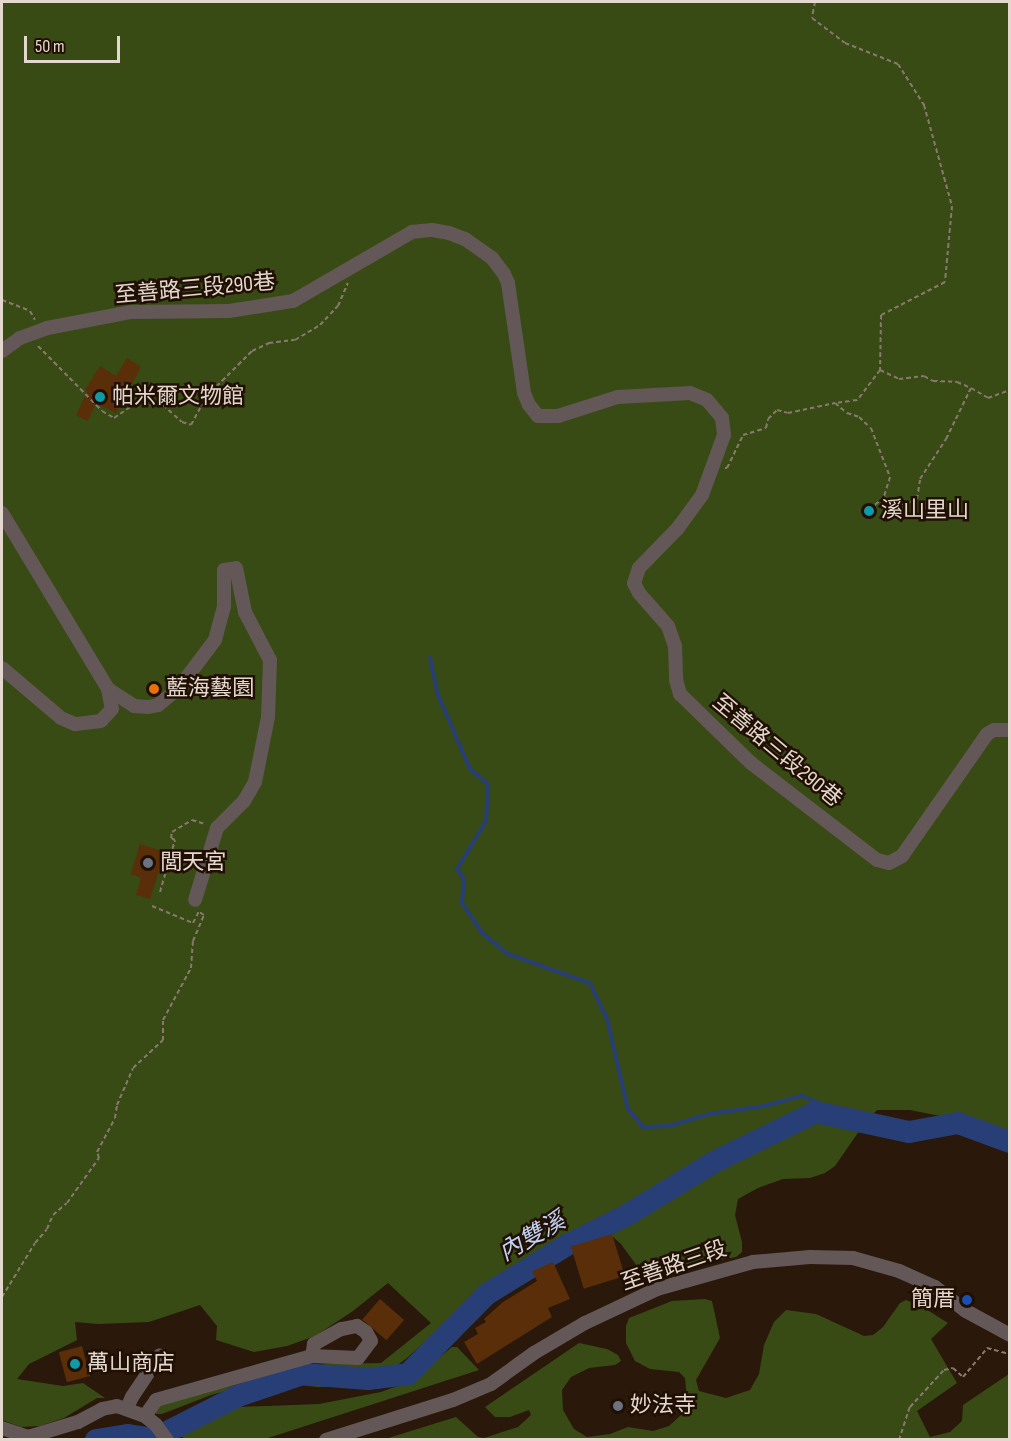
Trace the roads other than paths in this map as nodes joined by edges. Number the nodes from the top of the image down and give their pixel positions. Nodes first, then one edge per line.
1 (3, 348) edge
2 (2, 513) edge
3 (2, 668) edge
4 (108, 689) junction
5 (1010, 730) edge
6 (197, 906) road end
7 (1010, 1335) edge
8 (160, 1355) dead end
9 (312, 1356) dead end
10 (127, 1408) junction
11 (145, 1416) junction
12 (2, 1428) edge
13 (167, 1440) edge
14 (327, 1440) edge

1 - 5 street, 至善路三段290巷
2 - 4 street
3 - 4 street
4 - 6 street
7 - 14 street, 至善路三段
8 - 10 street
9 - 11 street
10 - 11 street
10 - 12 street
11 - 13 street

